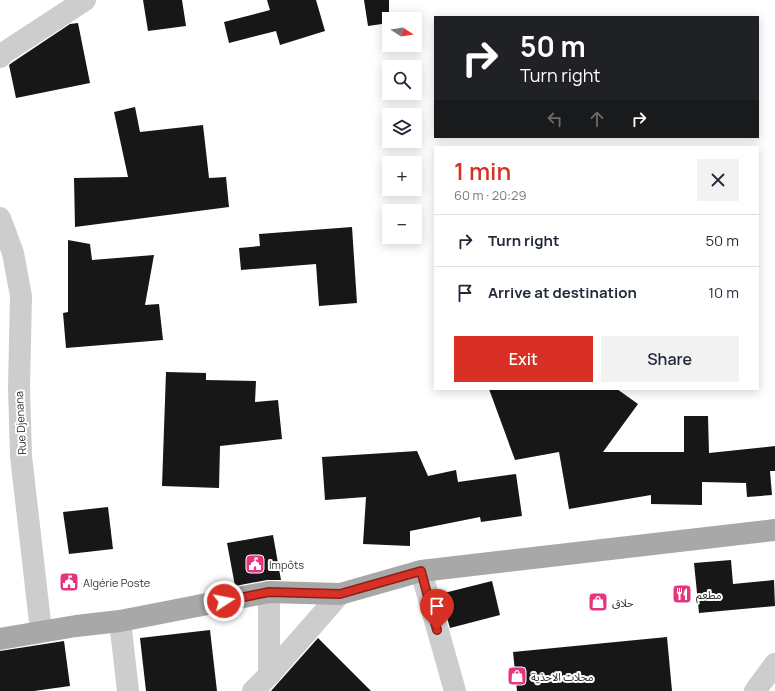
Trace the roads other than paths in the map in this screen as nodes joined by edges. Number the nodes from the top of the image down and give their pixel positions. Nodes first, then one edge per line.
1 (85, 0) edge
2 (0, 57) edge
3 (0, 218) edge
4 (775, 530) edge
5 (421, 571) junction
6 (269, 592) junction
7 (340, 594) junction
8 (120, 621) junction
9 (41, 632) junction
10 (0, 639) edge
11 (775, 664) edge
12 (270, 675) junction
13 (128, 691) edge
14 (253, 691) edge
15 (455, 691) edge
16 (755, 691) edge

1 - 2 street
3 - 9 street, Rue Djenana
4 - 5 main road
5 - 7 main road
5 - 15 street
6 - 7 main road
6 - 8 main road
6 - 12 street
7 - 12 street
8 - 9 main road
8 - 13 street
9 - 10 main road
11 - 16 street
12 - 14 street

